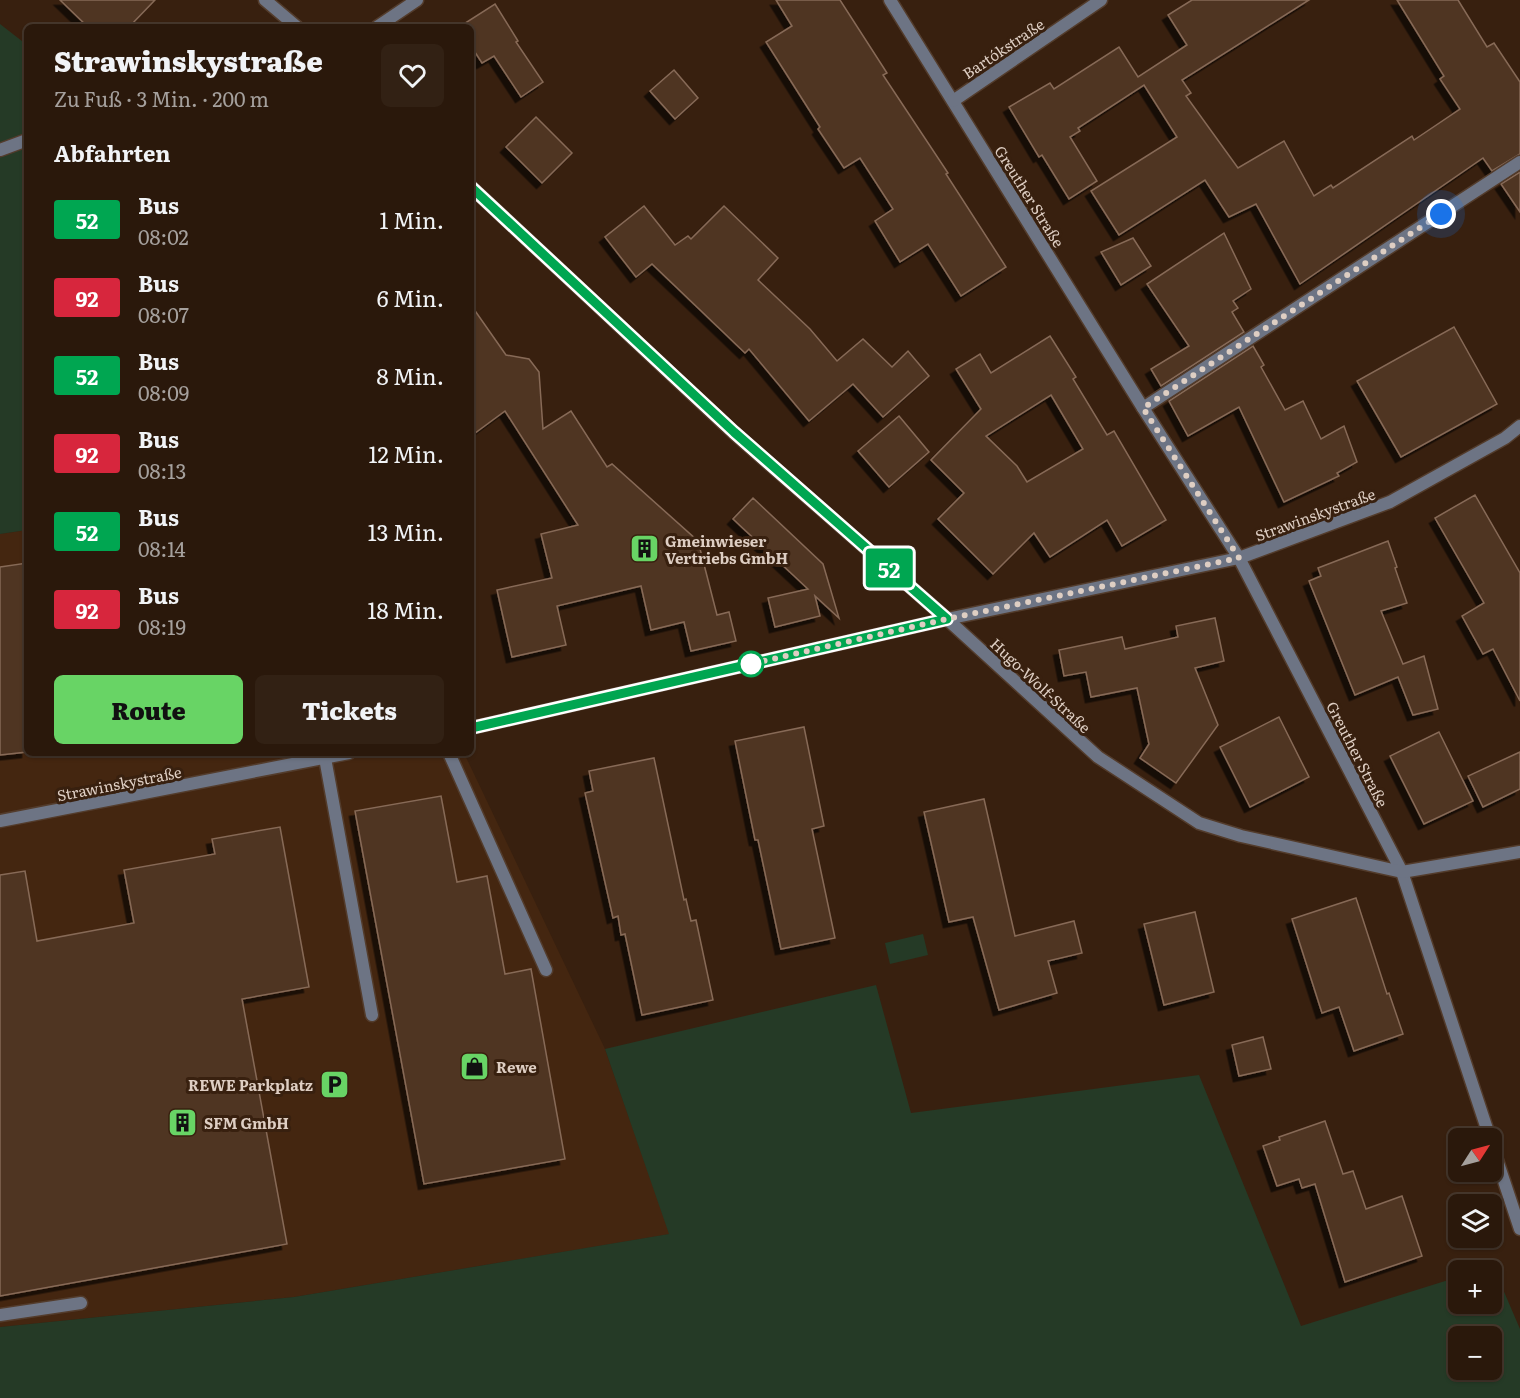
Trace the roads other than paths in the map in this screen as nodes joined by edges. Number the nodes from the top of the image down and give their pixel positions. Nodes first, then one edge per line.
1 (266, 0) edge
2 (417, 0) edge
3 (890, 0) edge
4 (1101, 0) edge
5 (294, 24) edge
6 (381, 24) edge
7 (953, 101) junction
8 (24, 141) edge
9 (0, 150) edge
10 (1520, 162) edge
11 (474, 190) edge
12 (1143, 408) junction
13 (1520, 426) edge
14 (1239, 558) junction
15 (947, 619) junction
16 (474, 727) edge
17 (335, 756) edge
18 (450, 756) edge
19 (325, 758) junction
20 (0, 821) edge
21 (1520, 852) edge
22 (1402, 872) junction
23 (546, 970) dead end
24 (372, 1015) dead end
25 (1486, 1128) edge
26 (1502, 1175) edge
27 (1519, 1224) edge
28 (81, 1303) dead end
29 (0, 1315) edge

1 - 5 street
2 - 6 street
3 - 7 street, Greuther Straße
4 - 7 street, Bartókstraße
7 - 12 street, Greuther Straße
8 - 9 street
10 - 12 street
11 - 15 street, Hugo-Wolf-Straße
12 - 14 street, Greuther Straße
13 - 14 street, Strawinskystraße
14 - 15 street, Strawinskystraße
14 - 22 street, Greuther Straße
15 - 16 street, Strawinskystraße
15 - 22 street, Hugo-Wolf-Straße
17 - 19 street, Strawinskystraße
18 - 23 street
19 - 20 street, Strawinskystraße
19 - 24 street
21 - 22 street, Hugo-Wolf-Straße
22 - 25 street, Greuther Straße
26 - 27 street, Greuther Straße
28 - 29 street

